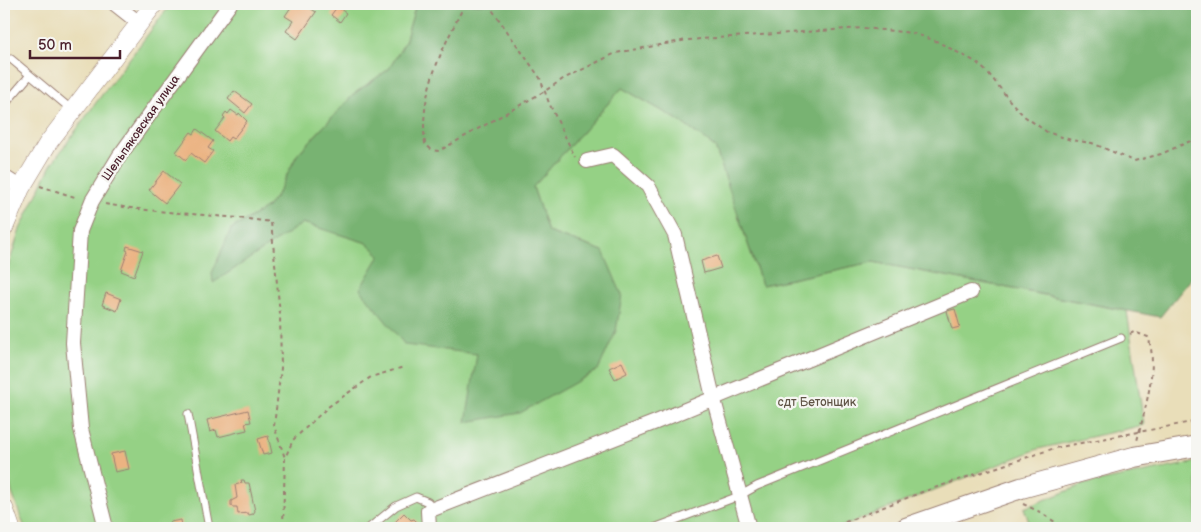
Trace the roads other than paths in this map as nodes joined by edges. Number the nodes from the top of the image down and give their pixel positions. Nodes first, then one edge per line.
1 (115, 4) edge
2 (154, 4) edge
3 (230, 4) edge
4 (139, 23) junction
5 (11, 59) dead end
6 (30, 74) junction
7 (6, 103) dead end
8 (72, 110) junction
9 (587, 161) road end
10 (4, 177) edge
11 (24, 184) junction
12 (4, 228) edge
13 (971, 292) dead end
14 (1121, 338) road end
15 (714, 398) junction
16 (188, 414) dead end
17 (1197, 446) edge
18 (739, 496) junction
19 (4, 508) edge
20 (428, 511) junction
21 (11, 528) edge
22 (106, 528) edge
23 (209, 528) edge
24 (369, 528) edge
25 (429, 528) edge
26 (654, 528) edge
27 (749, 528) edge
28 (906, 528) edge

1 - 4 street
2 - 4 street
3 - 22 street, Шельпяковская улица
4 - 8 street
5 - 6 lane
6 - 7 lane
6 - 8 lane
8 - 11 street
9 - 15 street
10 - 11 street
11 - 12 street
13 - 15 street
14 - 18 lane
15 - 18 street
15 - 20 street
16 - 23 lane
17 - 28 main road
18 - 26 lane
18 - 27 street
19 - 21 street
20 - 24 lane
20 - 25 street

